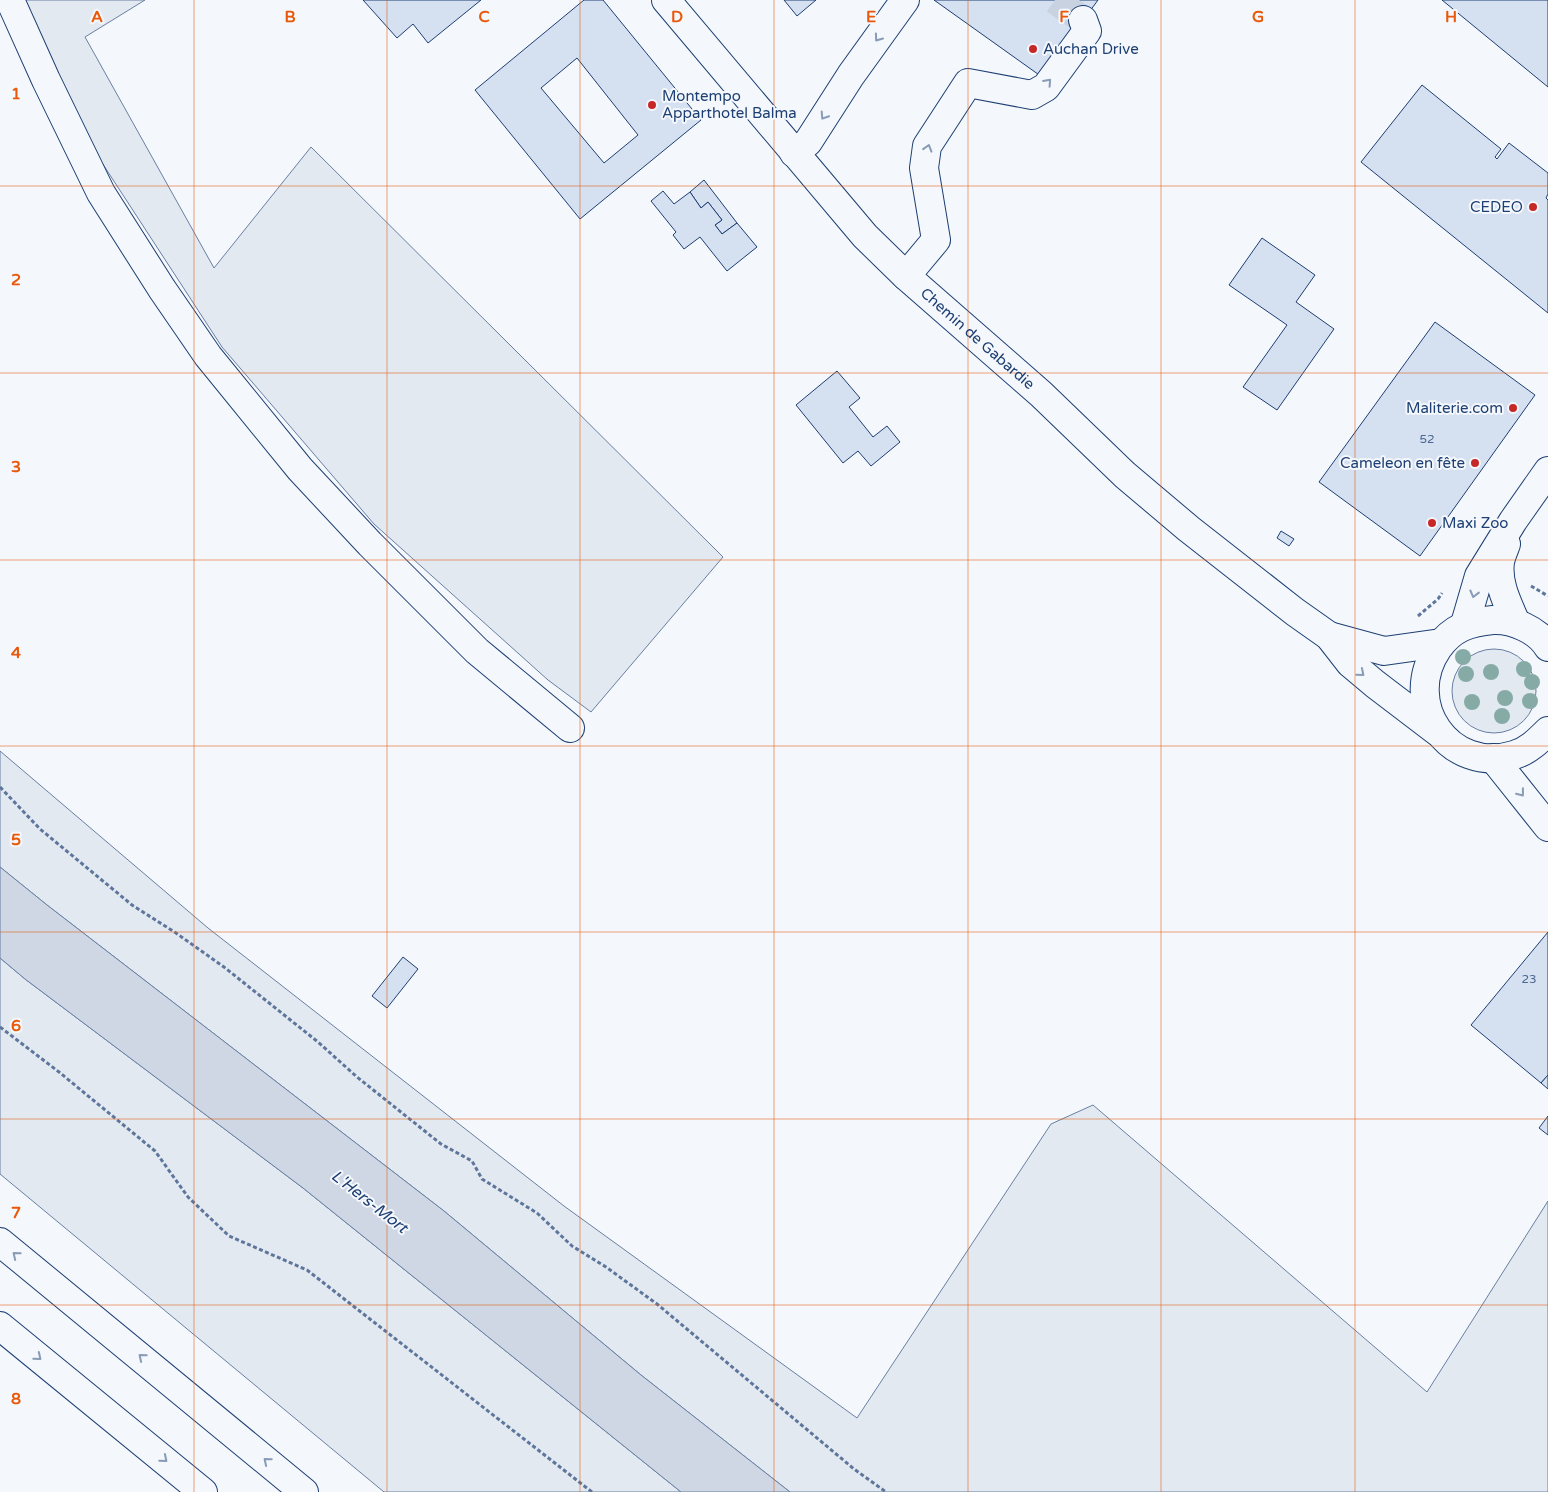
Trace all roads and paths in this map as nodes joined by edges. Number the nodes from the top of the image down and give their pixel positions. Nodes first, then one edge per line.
1 (10, 0) edge
2 (666, 0) edge
3 (905, 0) edge
4 (1083, 20) dead end
5 (794, 153) junction
6 (906, 276) junction
7 (1548, 471) edge
8 (1513, 521) junction
9 (1446, 587) dead end
10 (1416, 618) dead end
11 (1516, 623) junction
12 (1465, 624) junction
13 (1329, 636) junction
14 (1441, 643) junction
15 (1547, 645) edge
16 (570, 728) dead end
17 (1548, 731) edge
18 (1438, 732) junction
19 (1494, 758) junction
20 (0, 788) edge
21 (1548, 827) edge
22 (0, 1027) edge
23 (0, 1242) edge
24 (0, 1326) edge
25 (203, 1492) edge
26 (304, 1492) edge
27 (592, 1492) edge
28 (886, 1492) edge

1 - 16 main road
2 - 5 main road, Chemin de Gabardie
3 -> 5 main road
6 -> 4 main road
5 - 6 main road, Chemin de Gabardie
6 - 13 main road, Chemin de Gabardie
7 - 8 main road
8 - 11 main road
8 -> 12 main road
9 - 10 path
11 - 12 main road
11 - 15 main road
12 - 14 main road
13 - 14 main road, Chemin de Gabardie
13 -> 18 main road, Chemin de Gabardie
14 - 18 main road
17 - 19 main road, Chemin de Gabardie
18 - 19 main road, Chemin de Gabardie
19 -> 21 main road
20 - 28 path
22 - 27 path
26 -> 23 main road
24 -> 25 main road

